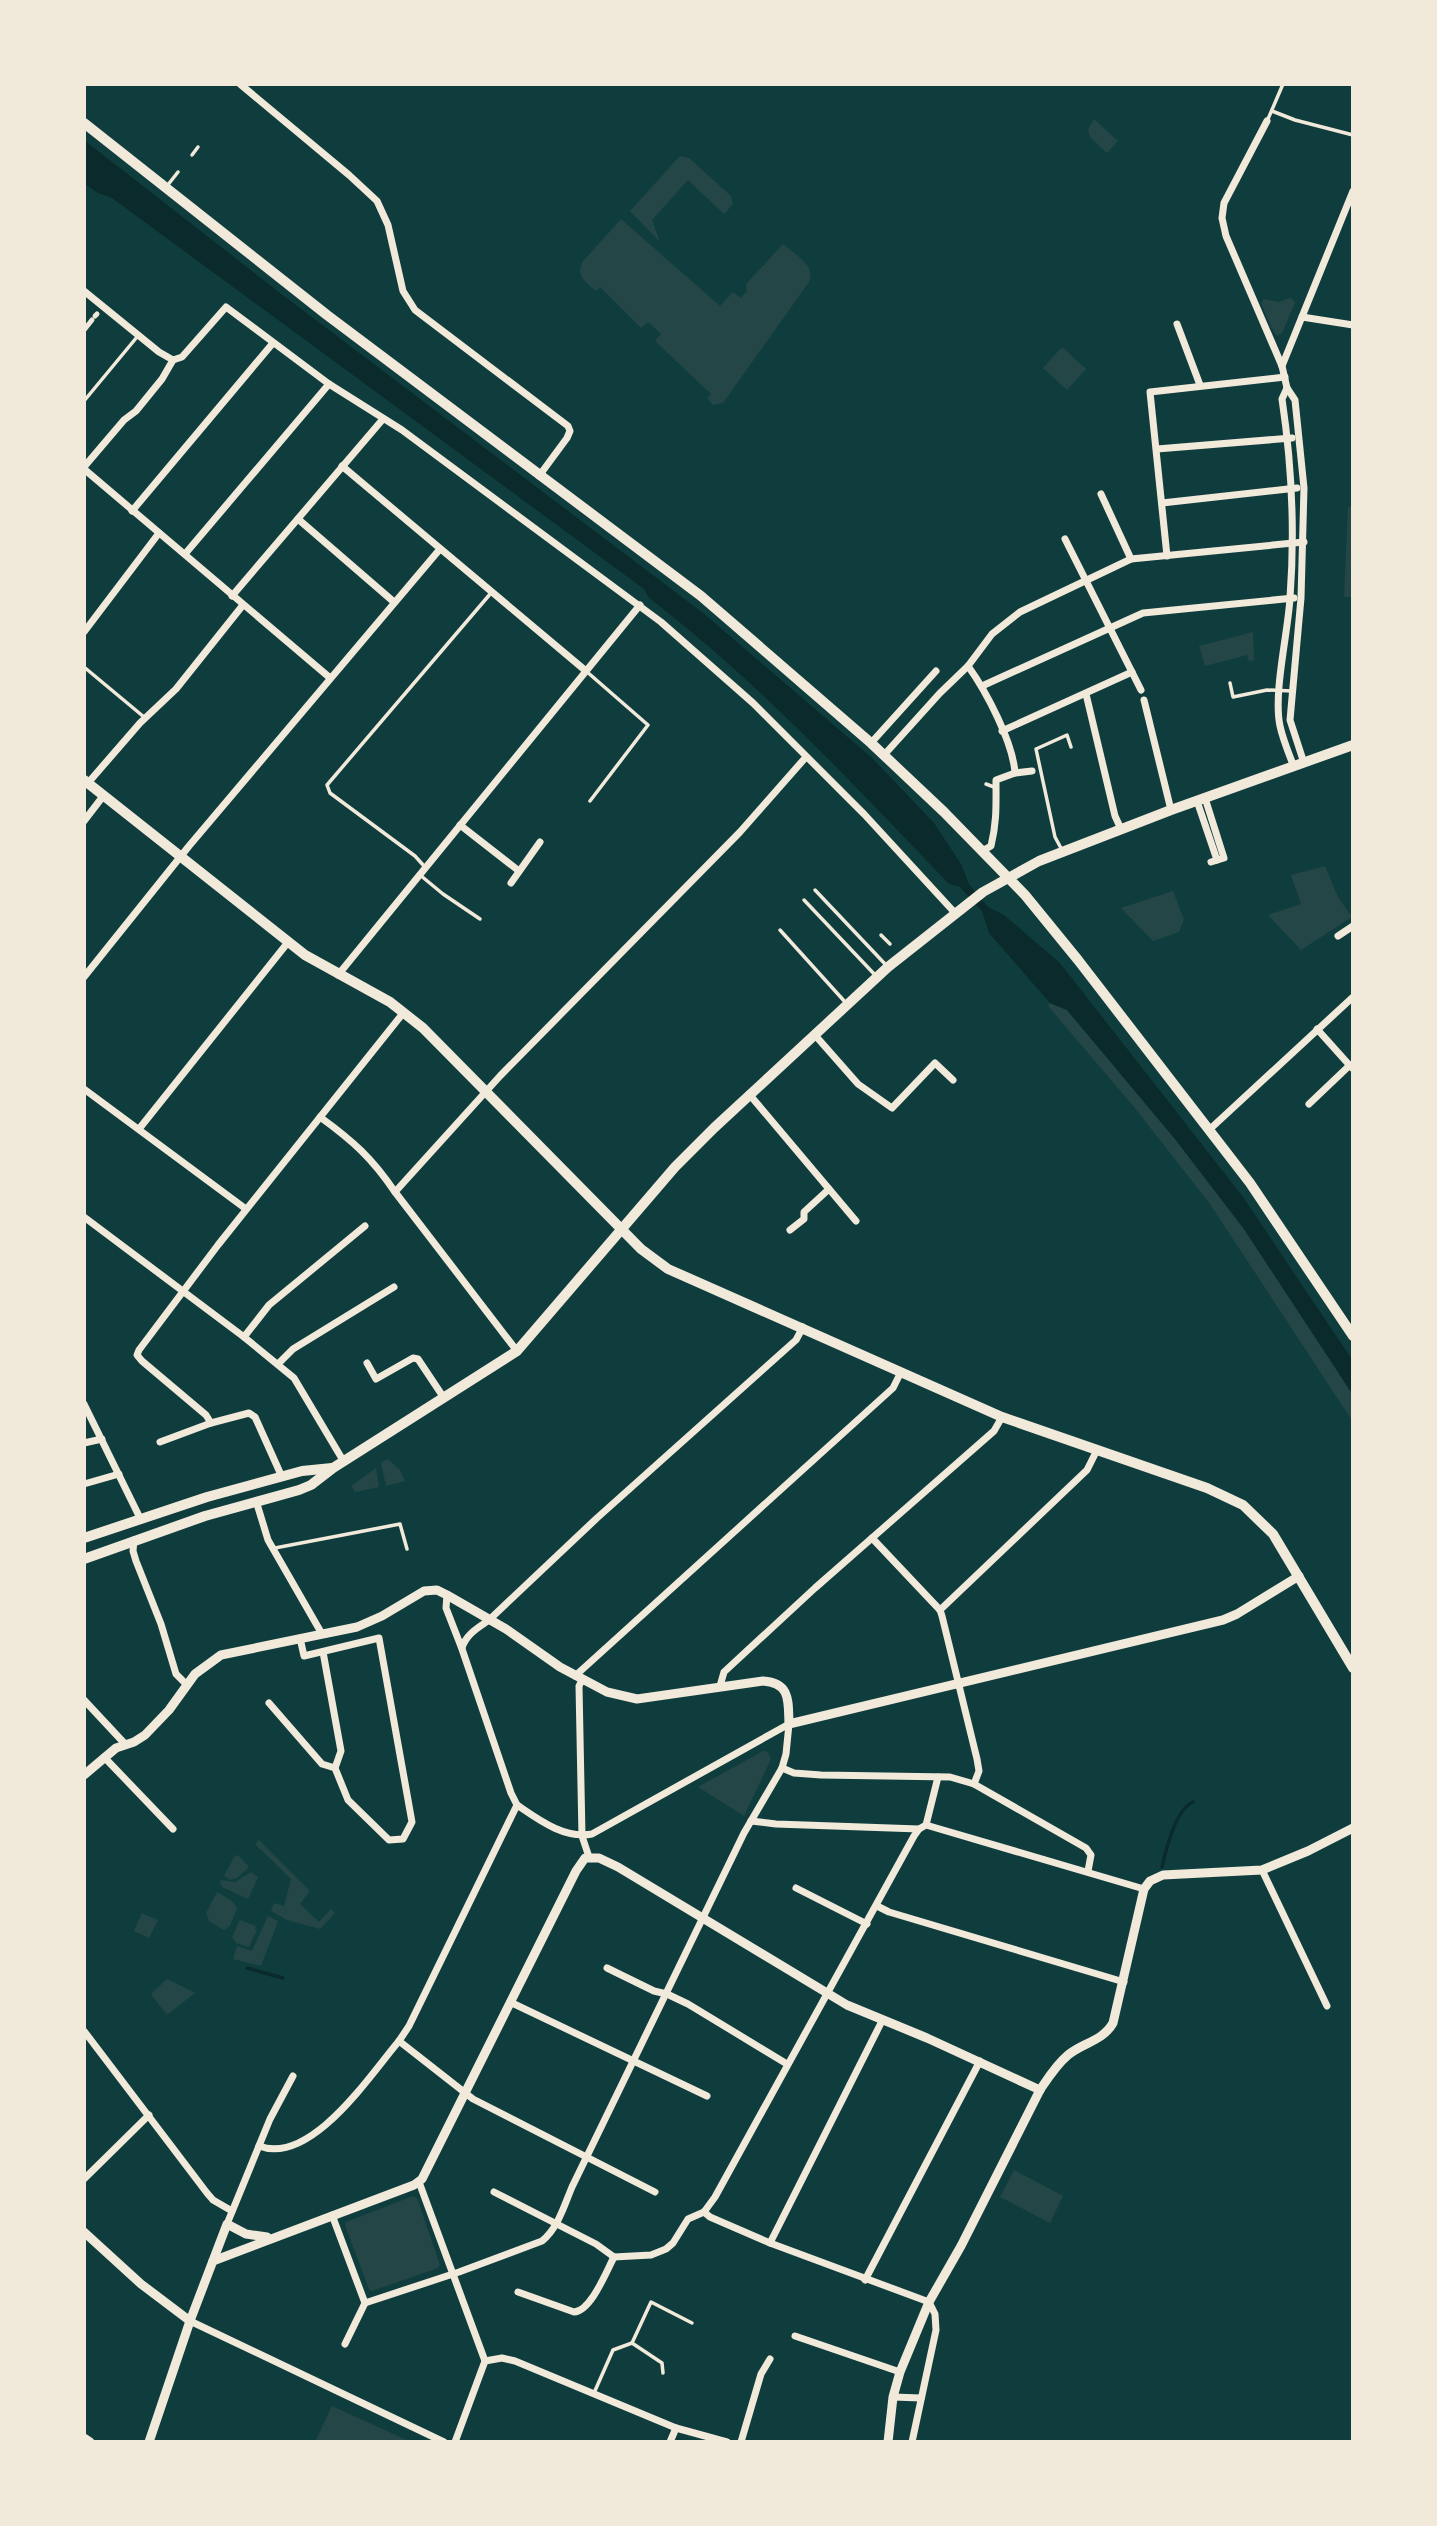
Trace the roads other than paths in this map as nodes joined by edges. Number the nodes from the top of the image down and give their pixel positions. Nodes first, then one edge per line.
1 (240, 84) edge
2 (1283, 84) edge
3 (1272, 111) junction
4 (1267, 121) joint
5 (84, 123) edge
6 (1353, 135) edge
7 (198, 147) dead end
8 (192, 155) dead end
9 (178, 172) dead end
10 (165, 188) junction
11 (1353, 191) edge
12 (84, 290) edge
13 (94, 317) dead end
14 (1302, 317) junction
15 (1177, 324) dead end
16 (1353, 325) edge
17 (84, 330) edge
18 (138, 335) junction
19 (273, 343) junction
20 (173, 360) junction
21 (1282, 366) junction
22 (1285, 377) junction
23 (329, 384) junction
24 (1200, 385) junction
25 (1287, 388) junction
26 (84, 401) edge
27 (383, 419) junction
28 (1288, 438) junction
29 (1300, 438) junction
30 (1157, 449) junction
31 (342, 466) junction
32 (84, 468) edge
33 (539, 476) junction
34 (1304, 488) junction
35 (1293, 489) junction
36 (1101, 495) dead end
37 (1162, 503) junction
38 (132, 511) junction
39 (298, 519) junction
40 (159, 533) junction
41 (1065, 539) dead end
42 (1304, 542) junction
43 (1292, 543) junction
44 (440, 549) junction
45 (185, 554) junction
46 (1167, 555) junction
47 (1131, 559) junction
48 (1086, 582) junction
49 (491, 593) junction
50 (232, 596) junction
51 (1301, 597) junction
52 (1290, 598) junction
53 (394, 602) junction
54 (243, 605) junction
55 (640, 605) junction
56 (1109, 627) junction
57 (84, 632) edge
58 (968, 666) junction
59 (84, 667) edge
60 (586, 671) junction
61 (936, 671) dead end
62 (1132, 672) junction
63 (329, 677) junction
64 (1230, 683) dead end
65 (982, 686) junction
66 (1141, 690) dead end
67 (1280, 690) junction
68 (1292, 691) junction
69 (1086, 694) junction
70 (1144, 701) dead end
71 (145, 718) junction
72 (1002, 731) junction
73 (872, 743) junction
74 (1353, 745) edge
75 (1071, 747) dead end
76 (884, 755) junction
77 (806, 757) junction
78 (1299, 765) junction
79 (1032, 771) dead end
80 (1015, 773) junction
81 (86, 782) edge
82 (986, 784) dead end
83 (996, 787) junction
84 (104, 795) junction
85 (1201, 800) junction
86 (590, 801) dead end
87 (1171, 810) junction
88 (84, 821) edge
89 (460, 825) junction
90 (1121, 829) junction
91 (540, 842) dead end
92 (982, 851) junction
93 (1063, 852) junction
94 (180, 856) junction
95 (1220, 859) dead end
96 (424, 866) junction
97 (519, 871) junction
98 (419, 873) junction
99 (1008, 877) junction
100 (511, 883) dead end
101 (815, 890) dead end
102 (804, 900) dead end
103 (955, 914) junction
104 (480, 919) dead end
105 (1353, 926) edge
106 (780, 930) dead end
107 (881, 935) dead end
108 (1338, 936) dead end
109 (289, 941) junction
110 (890, 943) dead end
111 (888, 967) junction
112 (338, 975) junction
113 (84, 977) edge
114 (877, 978) junction
115 (1353, 997) edge
116 (847, 1004) junction
117 (404, 1012) junction
118 (1317, 1029) junction
119 (814, 1034) junction
120 (1351, 1067) edge
121 (953, 1080) dead end
122 (84, 1089) edge
123 (486, 1091) junction
124 (750, 1094) junction
125 (1309, 1104) dead end
126 (320, 1117) junction
127 (139, 1129) junction
128 (1209, 1130) junction
129 (829, 1189) junction
130 (395, 1192) junction
131 (246, 1209) junction
132 (84, 1217) edge
133 (856, 1221) dead end
134 (365, 1226) dead end
135 (621, 1230) junction
136 (790, 1230) dead end
137 (394, 1287) dead end
138 (182, 1292) junction
139 (803, 1327) junction
140 (1353, 1336) edge
141 (244, 1337) junction
142 (517, 1351) junction
143 (367, 1363) dead end
144 (278, 1364) junction
145 (901, 1372) junction
146 (444, 1398) junction
147 (84, 1404) edge
148 (1002, 1417) junction
149 (211, 1423) junction
150 (102, 1439) junction
151 (160, 1442) dead end
152 (84, 1443) edge
153 (1097, 1450) junction
154 (344, 1462) junction
155 (333, 1468) junction
156 (119, 1474) junction
157 (282, 1477) junction
158 (84, 1484) edge
159 (257, 1504) junction
160 (140, 1518) junction
161 (84, 1538) edge
162 (872, 1538) junction
163 (134, 1539) junction
164 (273, 1548) junction
165 (407, 1549) dead end
166 (84, 1559) edge
167 (1299, 1576) junction
168 (447, 1595) junction
169 (940, 1610) junction
170 (489, 1620) junction
171 (323, 1634) junction
172 (300, 1638) junction
173 (462, 1649) junction
174 (323, 1652) junction
175 (1353, 1668) edge
176 (578, 1678) junction
177 (187, 1685) junction
178 (958, 1685) junction
179 (720, 1686) junction
180 (84, 1700) edge
181 (269, 1703) dead end
182 (789, 1724) junction
183 (125, 1745) junction
184 (104, 1757) junction
185 (335, 1768) junction
186 (782, 1768) junction
187 (84, 1775) edge
188 (937, 1777) junction
189 (974, 1784) junction
190 (517, 1805) junction
191 (751, 1821) junction
192 (922, 1827) junction
193 (1353, 1828) edge
194 (173, 1829) dead end
195 (582, 1836) junction
196 (589, 1857) junction
197 (1262, 1870) junction
198 (1088, 1871) junction
199 (796, 1888) dead end
200 (1144, 1888) junction
201 (877, 1906) junction
202 (703, 1919) junction
203 (867, 1924) junction
204 (607, 1968) dead end
205 (1124, 1982) junction
206 (667, 1994) junction
207 (828, 1994) junction
208 (510, 2002) junction
209 (1327, 2006) dead end
210 (883, 2021) junction
211 (84, 2031) edge
212 (399, 2041) junction
213 (633, 2061) junction
214 (979, 2062) junction
215 (787, 2064) junction
216 (293, 2076) dead end
217 (1040, 2090) junction
218 (466, 2093) junction
219 (707, 2096) dead end
220 (149, 2115) junction
221 (259, 2146) junction
222 (587, 2157) junction
223 (84, 2179) edge
224 (419, 2182) junction
225 (494, 2192) dead end
226 (655, 2192) dead end
227 (232, 2211) junction
228 (704, 2212) junction
229 (332, 2215) junction
230 (557, 2222) junction
231 (227, 2224) junction
232 (281, 2234) junction
233 (86, 2239) edge
234 (770, 2244) junction
235 (614, 2257) junction
236 (213, 2261) junction
237 (454, 2273) junction
238 (865, 2280) junction
239 (518, 2292) dead end
240 (929, 2302) junction
241 (365, 2303) junction
242 (190, 2321) junction
243 (692, 2323) dead end
244 (795, 2336) dead end
245 (632, 2343) junction
246 (345, 2344) dead end
247 (770, 2359) dead end
248 (485, 2361) junction
249 (900, 2372) junction
250 (663, 2374) dead end
251 (594, 2393) junction
252 (893, 2397) junction
253 (921, 2398) junction
254 (676, 2428) junction
255 (84, 2438) edge
256 (90, 2442) edge
257 (149, 2442) edge
258 (444, 2442) edge
259 (455, 2442) edge
260 (670, 2442) edge
261 (727, 2442) edge
262 (741, 2442) edge
263 (888, 2442) edge
264 (912, 2442) edge

1 - 33 street
2 - 3 lane
3 - 4 lane
3 - 6 lane
4 - 21 street
5 - 10 main road
7 - 8 lane
9 - 10 lane
10 - 33 main road
11 - 14 street
12 - 18 street
13 - 17 street
14 - 16 street
14 - 21 street
15 - 24 street
18 - 20 street
18 - 26 lane
19 - 20 street
19 - 23 street
19 - 38 street
20 - 32 street
21 - 22 street
22 - 24 street
22 - 25 street
23 - 27 street
23 - 45 street
24 - 30 street
25 - 28 street
25 - 29 street
27 - 31 street
27 - 55 street
28 - 29 street
28 - 30 street
28 - 35 street
29 - 34 street
30 - 37 street
31 - 39 street
31 - 44 street
32 - 38 street
33 - 73 main road
34 - 35 street
34 - 42 street
35 - 37 street
35 - 43 street
36 - 47 street
37 - 46 street
38 - 40 street
39 - 50 street
39 - 53 street
40 - 45 street
40 - 57 street
41 - 48 street
42 - 43 street
42 - 51 street
43 - 46 street
43 - 52 street
44 - 49 street
44 - 53 street
45 - 50 street
46 - 47 street
47 - 48 street
48 - 56 street
48 - 58 street
49 - 60 street
49 - 96 lane
50 - 54 street
51 - 52 street
51 - 68 street
52 - 56 street
52 - 67 street
53 - 63 street
54 - 63 street
54 - 71 street
55 - 60 street
55 - 77 street
56 - 62 street
56 - 65 street
58 - 65 street
58 - 76 street
59 - 71 lane
60 - 86 lane
60 - 89 street
61 - 73 street
62 - 66 street
62 - 69 street
63 - 94 street
64 - 67 lane
65 - 72 street
67 - 68 lane
67 - 78 street
68 - 78 street
69 - 72 street
69 - 90 street
70 - 87 street
71 - 81 street
72 - 80 street
73 - 76 main road
74 - 78 main road
75 - 93 lane
76 - 92 main road
77 - 103 street
77 - 123 street
78 - 85 main road
79 - 80 street
80 - 83 street
81 - 84 main road
82 - 83 lane
83 - 92 street
84 - 88 street
84 - 94 main road
85 - 87 main road
85 - 95 street
87 - 90 main road
89 - 96 street
89 - 97 street
90 - 93 main road
91 - 97 street
92 - 99 main road
93 - 99 main road
94 - 109 main road
94 - 113 street
96 - 98 street
97 - 100 street
98 - 104 lane
98 - 112 street
99 - 103 main road
99 - 128 main road
101 - 111 lane
102 - 114 lane
103 - 111 main road
105 - 108 street
106 - 116 lane
107 - 110 lane
109 - 112 main road
109 - 127 street
111 - 114 main road
112 - 117 main road
114 - 116 main road
115 - 118 street
116 - 119 main road
117 - 123 main road
117 - 126 street
118 - 120 street
118 - 128 street
119 - 121 street
119 - 124 main road
120 - 125 street
122 - 127 street
123 - 130 street
123 - 135 main road
124 - 129 street
124 - 135 main road
126 - 130 street
126 - 131 street
127 - 131 street
128 - 140 main road
129 - 133 street
129 - 136 street
130 - 142 street
131 - 138 street
132 - 138 street
134 - 141 street
135 - 139 main road
135 - 142 main road
137 - 144 street
138 - 141 street
138 - 149 street
139 - 145 main road
139 - 170 street
141 - 144 street
142 - 146 main road
143 - 146 street
144 - 154 street
145 - 148 main road
145 - 176 street
146 - 154 main road
147 - 150 street
148 - 153 main road
148 - 162 street
149 - 151 street
149 - 157 street
150 - 152 street
150 - 156 street
153 - 167 main road
153 - 169 street
154 - 155 main road
155 - 157 main road
155 - 159 main road
156 - 158 street
156 - 160 street
157 - 160 main road
159 - 163 main road
159 - 164 street
160 - 161 main road
162 - 169 street
162 - 179 street
163 - 166 main road
163 - 177 street
164 - 165 lane
164 - 171 street
167 - 175 main road
167 - 178 street
168 - 170 street
168 - 171 street
168 - 173 street
169 - 178 street
170 - 173 street
170 - 176 street
171 - 172 street
172 - 174 street
172 - 177 street
173 - 190 street
174 - 185 street
174 - 185 street
176 - 179 street
176 - 195 street
177 - 183 street
178 - 182 street
178 - 189 street
179 - 182 street
180 - 183 street
181 - 185 street
182 - 186 street
182 - 195 street
183 - 184 street
184 - 187 street
184 - 194 street
186 - 188 street
186 - 191 street
188 - 189 street
188 - 192 street
189 - 198 street
190 - 195 street
190 - 212 street
191 - 192 street
191 - 202 street
192 - 198 street
192 - 201 street
193 - 197 street
195 - 196 street
196 - 202 street
196 - 208 street
197 - 200 street
197 - 209 street
198 - 200 street
199 - 203 street
200 - 205 street
201 - 203 street
201 - 205 street
202 - 206 street
202 - 207 street
203 - 207 street
204 - 206 street
205 - 217 street
206 - 213 street
206 - 215 street
207 - 210 street
207 - 215 street
208 - 213 street
208 - 218 street
210 - 214 street
210 - 234 street
211 - 220 street
212 - 218 street
212 - 221 street
213 - 219 street
213 - 222 street
214 - 217 street
214 - 238 street
215 - 228 street
216 - 221 street
217 - 240 street
218 - 222 street
218 - 224 street
220 - 223 street
220 - 227 street
221 - 227 street
222 - 226 street
222 - 230 street
224 - 229 street
224 - 237 street
225 - 230 street
227 - 231 street
228 - 234 street
228 - 235 street
229 - 232 street
229 - 241 street
230 - 235 street
230 - 237 street
231 - 232 street
231 - 236 street
232 - 236 street
233 - 242 street
234 - 238 street
235 - 239 street
236 - 242 street
237 - 241 street
237 - 248 street
238 - 240 street
240 - 249 street
240 - 253 street
241 - 246 street
242 - 257 street
242 - 258 street
243 - 245 lane
244 - 249 street
245 - 250 lane
245 - 251 lane
247 - 262 street
248 - 251 street
248 - 259 street
249 - 252 street
251 - 254 street
252 - 253 street
252 - 263 street
253 - 264 street
254 - 260 street
254 - 261 street
255 - 256 street

